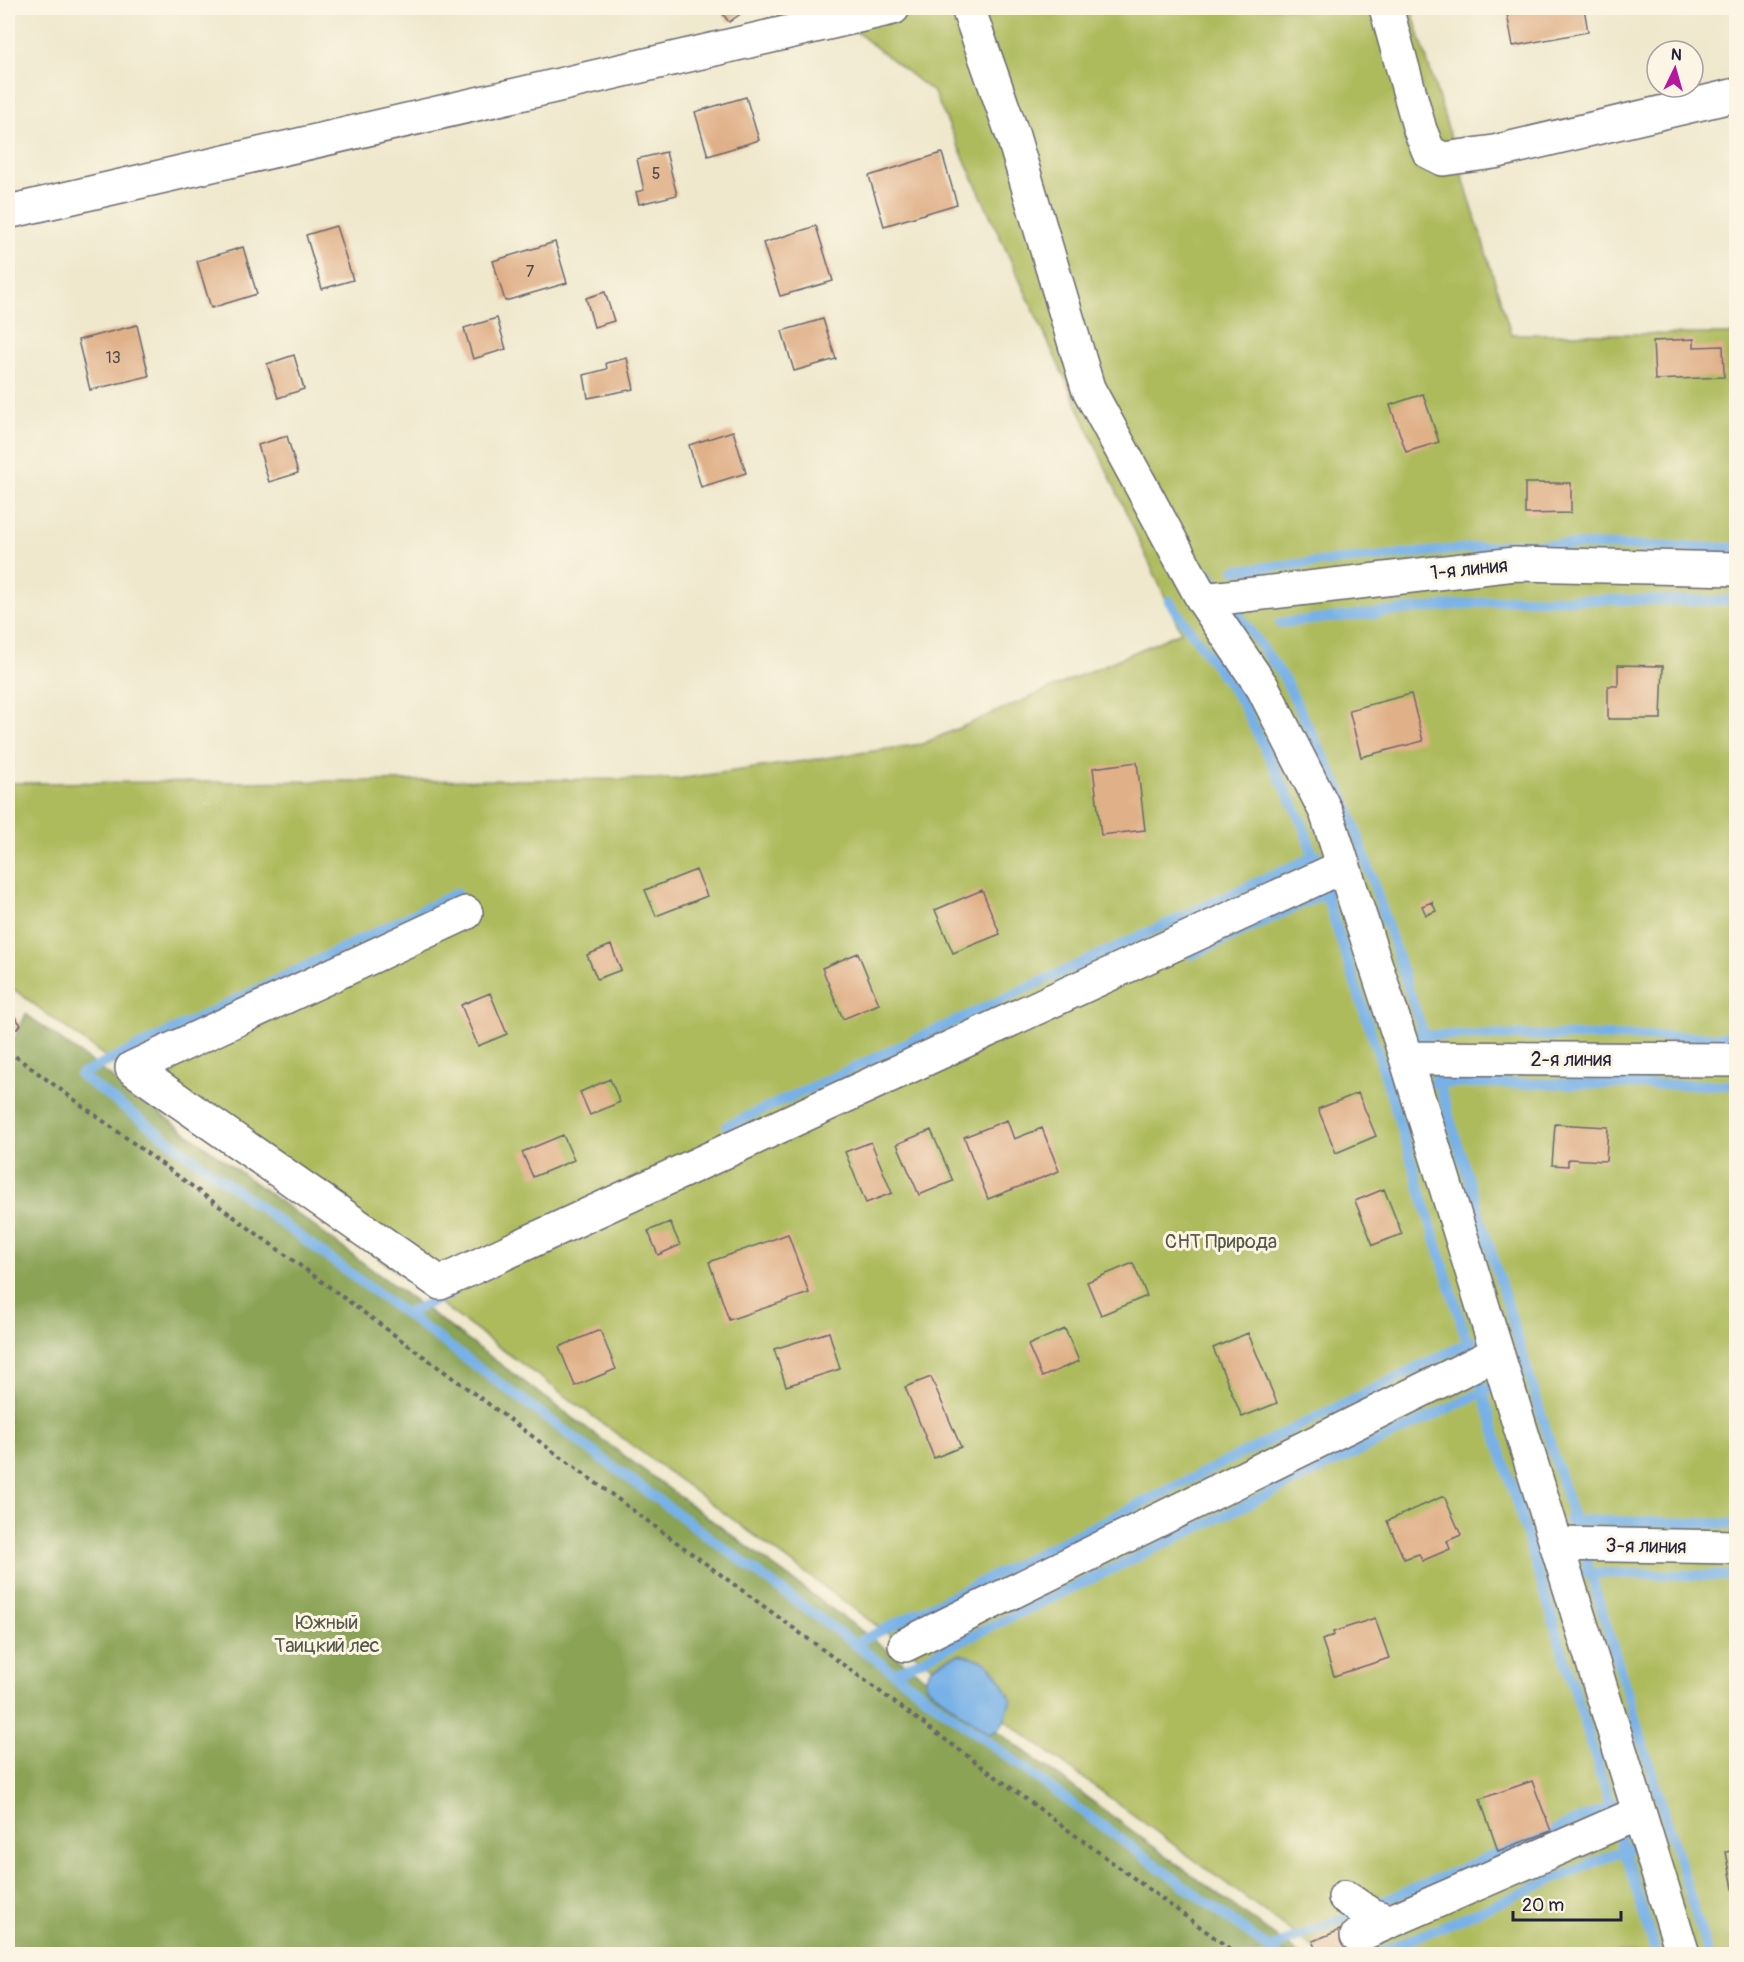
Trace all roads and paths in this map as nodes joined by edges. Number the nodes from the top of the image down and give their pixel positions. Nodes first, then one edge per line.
1 (893, 8) edge
2 (968, 8) edge
3 (1386, 8) edge
4 (850, 12) edge
5 (1737, 95) edge
6 (8, 212) edge
7 (1737, 569) edge
8 (1203, 600) junction
9 (1344, 866) junction
10 (466, 913) dead end
11 (8, 1051) edge
12 (1406, 1058) junction
13 (1737, 1060) edge
14 (1497, 1353) junction
15 (1556, 1544) junction
16 (1737, 1548) edge
17 (905, 1645) dead end
18 (1639, 1813) junction
19 (1344, 1897) dead end
20 (1389, 1921) junction
21 (1357, 1935) dead end
22 (1237, 1954) edge
23 (1683, 1954) edge

1 - 4 street
2 - 8 street
3 - 5 street
4 - 6 street
7 - 8 street, 1-я линия
8 - 9 street
9 - 10 street
9 - 12 street
11 - 22 path
12 - 13 street, 2-я линия
12 - 14 street
14 - 15 street
14 - 17 street
15 - 16 street, 3-я линия
15 - 18 street
18 - 20 street
18 - 23 street
19 - 20 street
20 - 21 street

